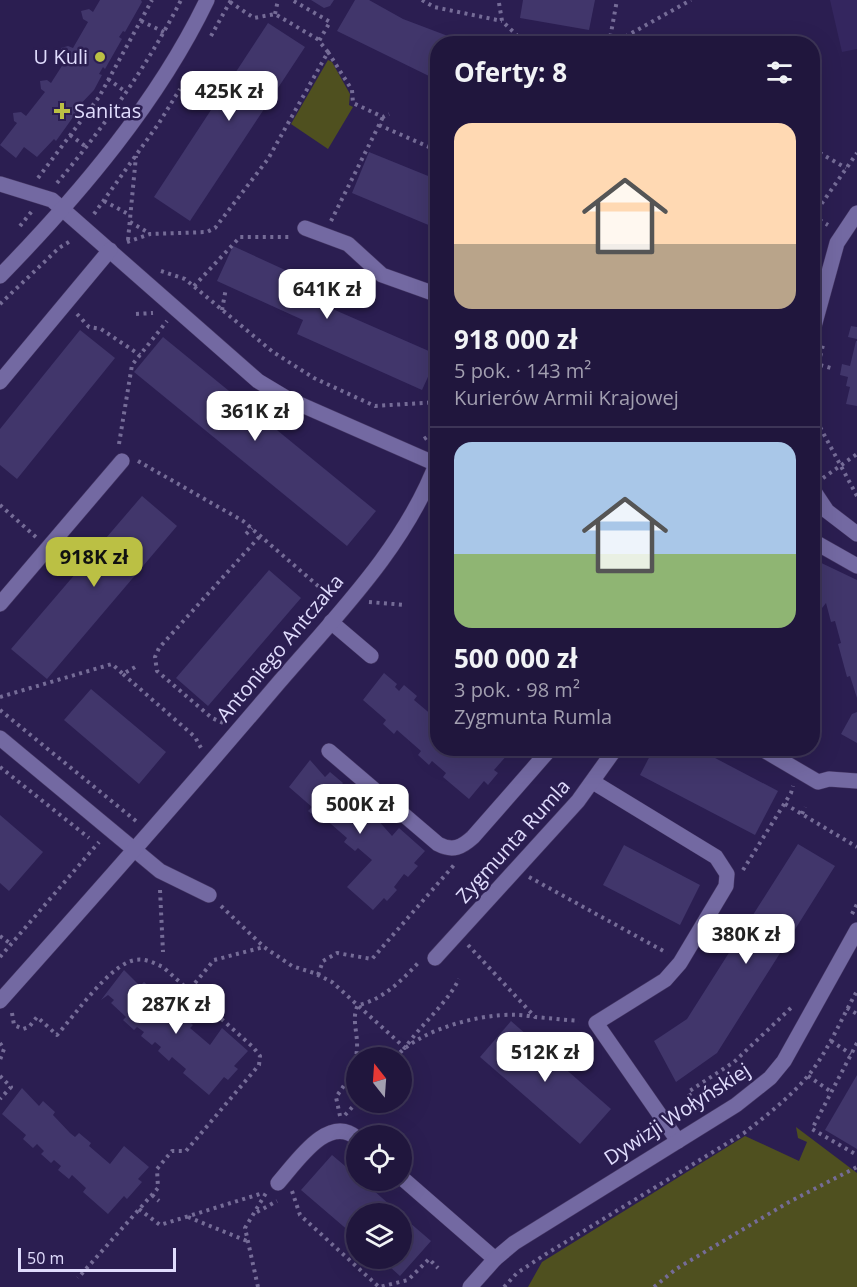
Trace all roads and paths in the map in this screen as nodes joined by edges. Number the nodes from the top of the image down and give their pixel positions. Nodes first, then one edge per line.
1 (152, 0) edge
2 (181, 0) edge
3 (207, 0) edge
4 (278, 0) edge
5 (292, 0) edge
6 (422, 0) edge
7 (617, 0) edge
8 (691, 0) edge
9 (230, 2) dead end
10 (500, 3) dead end
11 (275, 14) junction
12 (141, 21) junction
13 (502, 21) junction
14 (164, 33) junction
15 (518, 36) edge
16 (611, 36) edge
17 (625, 36) edge
18 (319, 41) junction
19 (328, 52) junction
20 (108, 79) junction
21 (126, 92) junction
22 (389, 114) dead end
23 (383, 117) junction
24 (379, 125) junction
25 (70, 135) junction
26 (85, 146) junction
27 (430, 147) edge
28 (820, 153) edge
29 (857, 153) edge
30 (136, 155) dead end
31 (846, 168) junction
32 (40, 172) dead end
33 (65, 173) dead end
34 (0, 184) edge
35 (104, 201) dead end
36 (820, 206) edge
37 (64, 210) junction
38 (857, 213) edge
39 (130, 215) junction
40 (130, 222) junction
41 (305, 228) joint
42 (150, 234) junction
43 (324, 235) junction
44 (74, 239) dead end
45 (128, 240) junction
46 (117, 248) junction
47 (153, 268) dead end
48 (0, 276) edge
49 (194, 286) junction
50 (226, 288) dead end
51 (430, 292) edge
52 (66, 303) junction
53 (0, 304) edge
54 (820, 305) edge
55 (222, 310) junction
56 (169, 311) junction
57 (136, 314) dead end
58 (140, 355) junction
59 (820, 365) edge
60 (831, 368) dead end
61 (0, 382) edge
62 (430, 403) edge
63 (820, 427) edge
64 (430, 436) edge
65 (418, 440) dead end
66 (857, 454) edge
67 (127, 456) junction
68 (430, 459) edge
69 (841, 466) junction
70 (430, 477) edge
71 (820, 482) edge
72 (820, 490) edge
73 (857, 496) edge
74 (0, 505) edge
75 (252, 528) junction
76 (246, 534) dead end
77 (857, 534) edge
78 (261, 535) junction
79 (820, 545) edge
80 (48, 547) junction
81 (857, 566) edge
82 (334, 599) dead end
83 (385, 603) dead end
84 (0, 604) edge
85 (405, 605) dead end
86 (331, 622) junction
87 (371, 656) dead end
88 (137, 666) dead end
89 (123, 674) junction
90 (0, 697) edge
91 (0, 710) edge
92 (224, 723) dead end
93 (0, 738) edge
94 (201, 748) dead end
95 (329, 751) dead end
96 (544, 756) edge
97 (611, 756) edge
98 (774, 756) edge
99 (0, 767) edge
100 (857, 781) edge
101 (593, 782) junction
102 (805, 807) dead end
103 (125, 812) junction
104 (802, 814) junction
105 (110, 829) junction
106 (149, 832) junction
107 (97, 844) junction
108 (464, 846) junction
109 (857, 847) edge
110 (134, 849) junction
111 (121, 863) junction
112 (516, 870) junction
113 (160, 872) junction
114 (727, 874) junction
115 (209, 895) joint
116 (857, 930) edge
117 (458, 934) junction
118 (0, 936) edge
119 (11, 944) junction
120 (264, 947) junction
121 (164, 952) dead end
122 (0, 957) edge
123 (435, 958) joint
124 (681, 961) junction
125 (318, 975) junction
126 (459, 979) dead end
127 (195, 983) dead end
128 (7, 1003) edge
129 (358, 1005) junction
130 (801, 1005) dead end
131 (847, 1008) dead end
132 (857, 1014) edge
133 (535, 1017) junction
134 (596, 1023) junction
135 (831, 1041) dead end
136 (0, 1043) edge
137 (857, 1043) edge
138 (404, 1047) edge
139 (406, 1047) edge
140 (407, 1047) edge
141 (851, 1054) junction
142 (0, 1060) edge
143 (0, 1076) edge
144 (808, 1076) dead end
145 (830, 1091) junction
146 (0, 1099) edge
147 (700, 1114) dead end
148 (341, 1119) dead end
149 (346, 1132) edge
150 (678, 1141) junction
151 (857, 1155) edge
152 (857, 1167) edge
153 (277, 1183) junction
154 (412, 1187) edge
155 (258, 1194) dead end
156 (152, 1195) junction
157 (159, 1201) dead end
158 (277, 1201) dead end
159 (139, 1209) junction
160 (254, 1213) junction
161 (187, 1217) junction
162 (248, 1241) junction
163 (495, 1258) junction
164 (438, 1269) dead end
165 (78, 1278) dead end
166 (258, 1287) edge
167 (470, 1287) edge
168 (654, 1287) edge

1 - 12 path
2 - 14 path
3 - 37 street
4 - 11 path
5 - 18 path
6 - 13 path
7 - 16 path
8 - 17 path
9 - 11 path
10 - 13 path
11 - 18 path
12 - 14 path
12 - 20 path
13 - 15 path
14 - 21 path
18 - 19 path
19 - 23 path
19 - 42 path
20 - 21 path
20 - 25 path
21 - 26 path
22 - 23 path
23 - 24 path
24 - 27 path
24 - 43 path
25 - 26 path
25 - 32 path
26 - 33 path
28 - 31 path
29 - 31 path
30 - 39 path
31 - 36 path
34 - 37 street
35 - 39 path
37 - 46 street
37 - 48 street
38 - 54 street
39 - 40 path
40 - 42 path
40 - 45 path
41 - 43 street
41 - 49 path
42 - 45 path
43 - 51 street
44 - 53 path
45 - 46 path
46 - 52 street
46 - 56 street
47 - 49 path
49 - 55 path
50 - 55 path
52 - 58 path
52 - 61 street
55 - 62 path
56 - 57 path
56 - 58 path
56 - 68 street
58 - 67 path
59 - 60 path
63 - 69 path
64 - 65 path
66 - 69 path
67 - 75 path
67 - 80 street
69 - 71 path
69 - 73 path
70 - 86 street, Antoniego Antczaka
72 - 77 street
74 - 80 path
75 - 76 path
75 - 78 path
78 - 82 path
78 - 92 path
79 - 81 street
80 - 84 street
83 - 85 path
86 - 87 street
86 - 106 street, Antoniego Antczaka
88 - 89 path
89 - 90 path
89 - 94 path
91 - 103 path
93 - 105 street
95 - 108 street
96 - 108 street
97 - 101 street, Zygmunta Rumla
98 - 100 street
99 - 107 path
101 - 112 street, Zygmunta Rumla
101 - 114 street
102 - 104 path
103 - 105 path
103 - 106 path
104 - 109 path
104 - 114 path
105 - 107 path
105 - 110 street
106 - 110 street, Antoniego Antczaka
107 - 111 path
107 - 119 path
108 - 125 path
110 - 111 street, Antoniego Antczaka
110 - 113 street
111 - 128 street, Antoniego Antczaka
112 - 117 street, Zygmunta Rumla
112 - 124 path
113 - 115 street
113 - 121 path
114 - 124 street
115 - 120 path
116 - 150 street, Dywizji Wołyńskiej
117 - 123 street, Zygmunta Rumla
117 - 133 path
118 - 119 path
119 - 122 path
120 - 125 path
120 - 127 path
123 - 129 path
124 - 134 street
125 - 129 path
126 - 139 path
128 - 156 path
129 - 138 path
129 - 148 path
130 - 147 path
131 - 132 path
133 - 134 path
133 - 140 path
134 - 150 street
135 - 141 path
136 - 142 path
137 - 141 path
141 - 145 path
143 - 146 path
144 - 145 path
145 - 151 path
149 - 153 street
150 - 163 street, Dywizji Wołyńskiej
152 - 168 path
153 - 160 path
153 - 164 path
154 - 163 street
155 - 161 path
156 - 157 path
156 - 159 path
158 - 160 path
159 - 161 path
159 - 165 path
160 - 162 path
161 - 162 path
162 - 166 path
163 - 167 street, Dywizji Wołyńskiej

